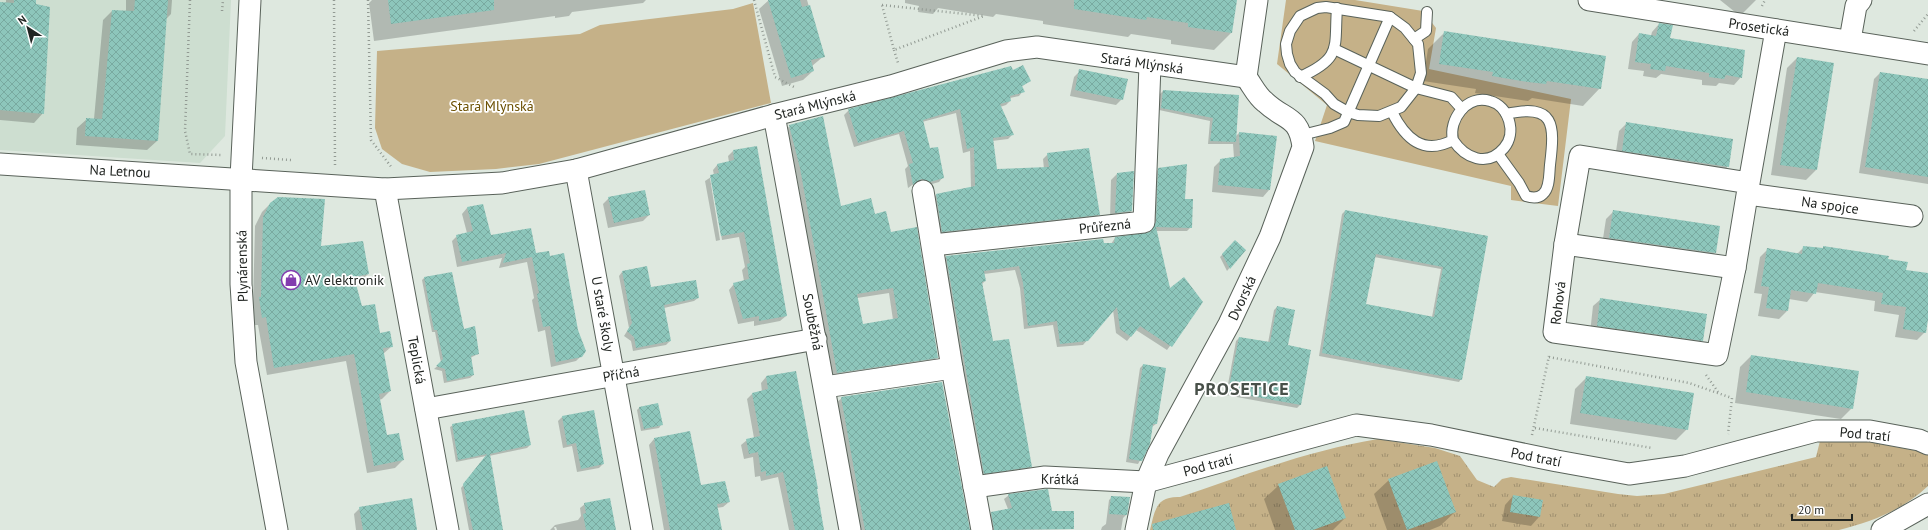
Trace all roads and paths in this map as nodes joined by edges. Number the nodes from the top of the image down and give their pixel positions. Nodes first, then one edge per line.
1 (223, 0) edge
2 (250, 0) edge
3 (334, 0) edge
4 (368, 0) edge
5 (754, 0) edge
6 (1257, 0) edge
7 (1589, 0) edge
8 (1861, 0) edge
9 (882, 5) joint
10 (1337, 8) junction
11 (222, 11) dead end
12 (1427, 12) dead end
13 (1390, 17) junction
14 (1776, 30) junction
15 (1414, 40) junction
16 (1850, 40) junction
17 (1334, 49) junction
18 (1928, 54) edge
19 (1150, 64) junction
20 (1369, 64) junction
21 (1246, 77) junction
22 (1300, 77) junction
23 (1416, 88) junction
24 (810, 106) junction
25 (1462, 109) junction
26 (1348, 112) junction
27 (1392, 112) junction
28 (1506, 114) junction
29 (774, 115) junction
30 (1302, 135) junction
31 (1453, 140) junction
32 (1498, 154) junction
33 (0, 164) edge
34 (335, 165) dead end
35 (576, 170) junction
36 (241, 178) junction
37 (390, 189) junction
38 (1749, 189) junction
39 (924, 191) dead end
40 (1912, 216) dead end
41 (1565, 244) junction
42 (932, 245) junction
43 (1735, 268) junction
44 (1554, 332) junction
45 (816, 339) junction
46 (1549, 357) junction
47 (952, 368) junction
48 (614, 376) junction
49 (825, 387) junction
50 (426, 409) junction
51 (1535, 428) junction
52 (1727, 440) dead end
53 (1928, 444) edge
54 (1659, 450) dead end
55 (1527, 455) junction
56 (1146, 482) junction
57 (974, 487) junction
58 (1928, 504) edge
59 (277, 530) edge
60 (448, 530) edge
61 (642, 530) edge
62 (850, 530) edge
63 (982, 530) edge
64 (1136, 530) edge
65 (1882, 530) edge

1 - 11 path
2 - 36 street, Plynárenská
3 - 34 path
4 - 37 path
5 - 24 path
6 - 21 street
7 - 14 street, Prosetická
8 - 16 street
9 - 9 path
10 - 13 lane
10 - 17 lane
10 - 22 lane
12 - 15 lane
13 - 15 lane
13 - 20 lane
14 - 16 street, Prosetická
14 - 38 street, Rohová
15 - 23 lane
16 - 18 street, Prosetická
17 - 20 lane
17 - 22 lane
19 - 21 street, Stará Mlýnská
19 - 24 street, Stará Mlýnská
19 - 42 street, Průřezná
20 - 23 lane
20 - 26 lane
21 - 30 street
22 - 26 lane
23 - 25 lane
23 - 27 lane
24 - 29 street, Stará Mlýnská
25 - 28 lane
25 - 31 lane
26 - 27 lane
26 - 30 lane
27 - 31 lane
28 - 32 lane
28 - 32 lane
29 - 35 street, Stará Mlýnská
29 - 45 street, Souběžná
30 - 56 street, Dvorská
31 - 32 lane
33 - 36 street, Na Letnou
35 - 37 street, Stará Mlýnská
35 - 48 street, U staré školy
36 - 37 street, Stará Mlýnská
36 - 59 street, Plynárenská
37 - 50 street, Teplická
38 - 40 street, Na spojce
38 - 41 street, Rohová
38 - 43 street, Rohová
39 - 42 street
41 - 43 street
41 - 44 street, Rohová
42 - 47 street
43 - 44 street, Rohová
44 - 46 path
45 - 48 street, Příčná
45 - 49 street, Souběžná
46 - 51 path
46 - 52 path
47 - 49 street
47 - 57 street
48 - 50 street, Příčná
48 - 61 street, U staré školy
49 - 62 street, Souběžná
50 - 60 street, Teplická
51 - 54 path
51 - 55 path
53 - 55 street, Pod tratí
55 - 56 street, Pod tratí
56 - 57 street, Krátká
56 - 64 street, Dvorská
57 - 63 street
58 - 65 street

